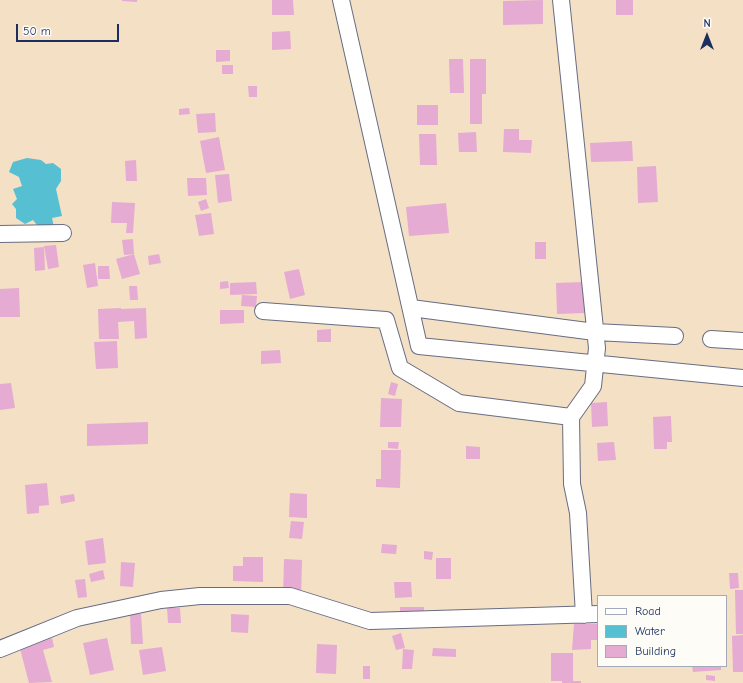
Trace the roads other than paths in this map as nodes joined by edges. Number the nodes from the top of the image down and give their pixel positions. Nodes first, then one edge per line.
1 (341, 0) edge
2 (560, 0) edge
3 (63, 233) dead end
4 (0, 234) edge
5 (411, 308) junction
6 (263, 311) dead end
7 (595, 332) junction
8 (674, 336) dead end
9 (711, 339) dead end
10 (743, 341) edge
11 (595, 364) junction
12 (743, 378) edge
13 (571, 417) junction
14 (591, 614) edge
15 (0, 649) edge

1 - 5 street
2 - 7 street
3 - 4 street
5 - 7 street
5 - 11 street
6 - 13 street
7 - 8 street
7 - 11 street
9 - 10 street
11 - 12 street
11 - 13 street
13 - 14 street
14 - 15 street

